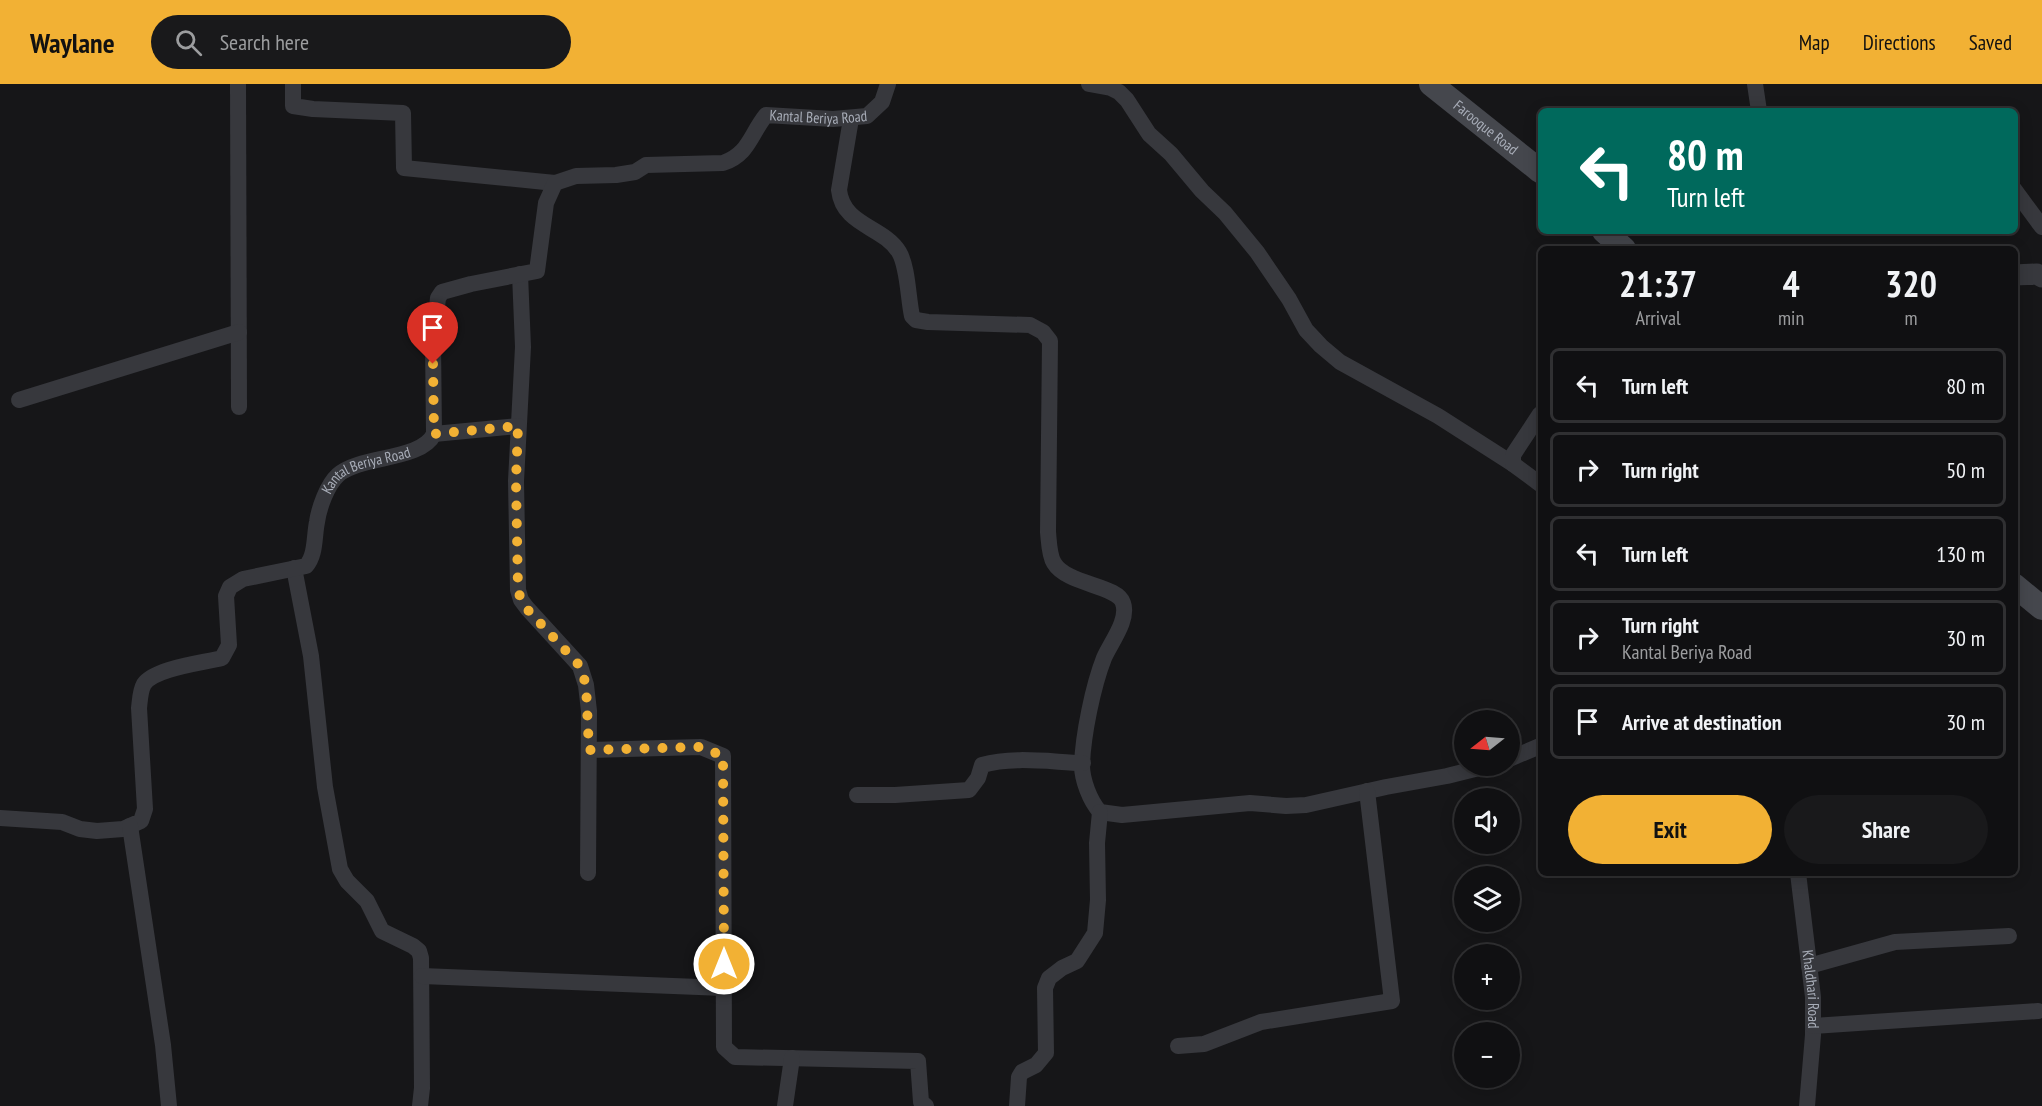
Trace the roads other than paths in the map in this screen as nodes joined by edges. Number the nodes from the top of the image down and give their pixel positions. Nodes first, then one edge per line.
1 (238, 84) edge
2 (293, 84) edge
3 (888, 84) edge
4 (1089, 84) edge
5 (1431, 84) edge
6 (1755, 84) edge
7 (1759, 108) edge
8 (851, 119) junction
9 (1538, 169) edge
10 (555, 183) junction
11 (2018, 194) edge
12 (2042, 227) edge
13 (1607, 234) edge
14 (1621, 246) edge
15 (520, 274) junction
16 (2018, 275) edge
17 (2042, 277) edge
18 (239, 332) junction
19 (19, 400) dead end
20 (239, 406) dead end
21 (1538, 417) edge
22 (518, 426) junction
23 (434, 434) junction
24 (1513, 464) junction
25 (1538, 483) edge
26 (294, 568) junction
27 (2018, 588) edge
28 (2042, 608) edge
29 (1538, 747) edge
30 (589, 750) junction
31 (1520, 754) edge
32 (1083, 763) junction
33 (1454, 774) edge
34 (1367, 791) junction
35 (857, 795) dead end
36 (1100, 812) junction
37 (0, 818) edge
38 (130, 826) junction
39 (588, 873) dead end
40 (1798, 876) edge
41 (2009, 936) dead end
42 (1809, 966) junction
43 (422, 976) junction
44 (724, 988) junction
45 (2038, 1011) dead end
46 (1813, 1026) junction
47 (1178, 1046) dead end
48 (792, 1058) junction
49 (169, 1106) edge
50 (420, 1106) edge
51 (785, 1106) edge
52 (926, 1106) edge
53 (1017, 1106) edge
54 (1807, 1106) edge

1 - 18 street
2 - 10 street
3 - 8 street, Kantal Beriya Road
4 - 24 street
5 - 9 main road, Farooque Road
6 - 7 street
8 - 10 street, Kantal Beriya Road
8 - 32 street
10 - 15 street
11 - 12 street
13 - 14 main road
15 - 22 street
15 - 23 street
16 - 17 street
18 - 19 street
18 - 20 street
21 - 24 street
22 - 23 street
22 - 30 street
23 - 26 street, Kantal Beriya Road
24 - 25 street
26 - 38 street
26 - 43 street
27 - 28 main road
29 - 31 street
30 - 39 street
30 - 44 street
32 - 35 street
32 - 36 street
33 - 34 street
34 - 36 street
34 - 47 street
36 - 53 street
37 - 38 street
38 - 49 street
40 - 42 street, Khaldhari Road
41 - 42 street
42 - 46 street, Khaldhari Road
43 - 44 street
43 - 50 street
44 - 48 street
45 - 46 street
46 - 54 street, Khaldhari Road
48 - 51 street
48 - 52 street

